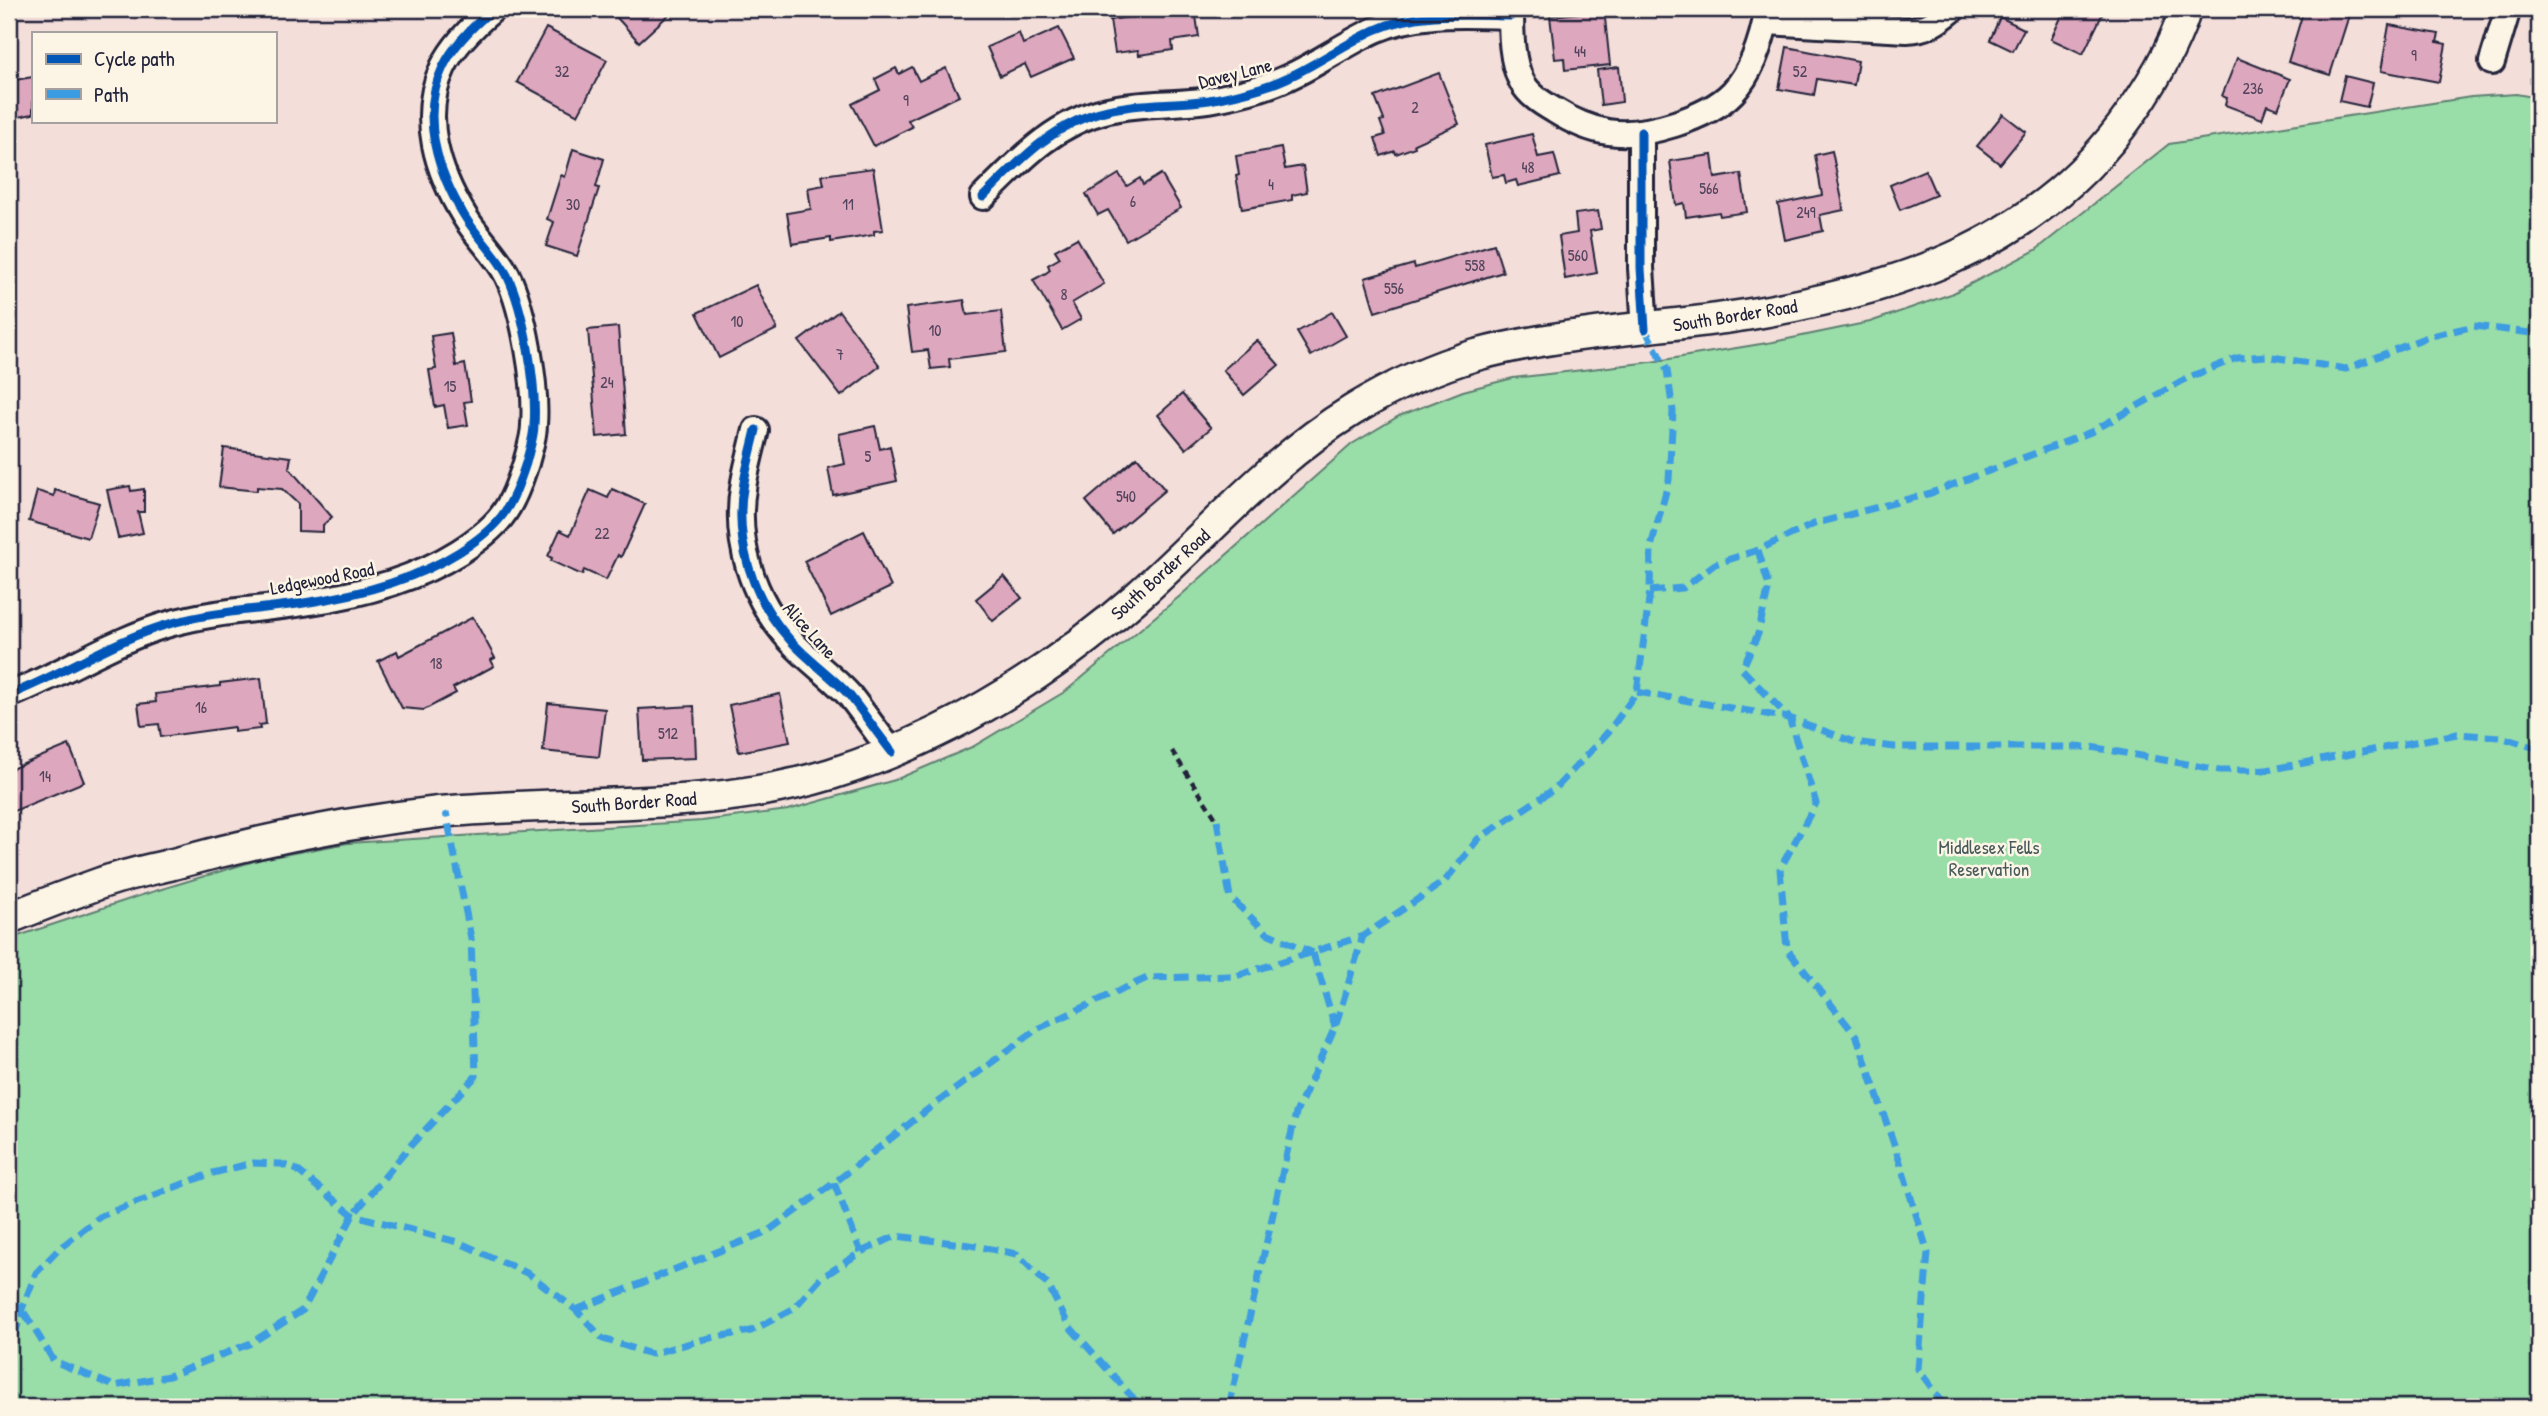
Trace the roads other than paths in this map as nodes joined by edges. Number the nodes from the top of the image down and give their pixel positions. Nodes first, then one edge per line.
1 (493, 9) edge
2 (1953, 9) edge
3 (2186, 9) edge
4 (2508, 9) edge
5 (1511, 12) edge
6 (1767, 15) edge
7 (2492, 62) dead end
8 (1641, 132) junction
9 (983, 197) dead end
10 (1646, 328) junction
11 (756, 430) dead end
12 (9, 695) edge
13 (891, 752) junction
14 (9, 918) edge

1 - 12 street, Ledgewood Road
2 - 6 street
3 - 10 main road, South Border Road
4 - 7 street
5 - 8 street
5 - 9 street, Davey Lane
6 - 8 street
8 - 10 street
10 - 13 main road, South Border Road
11 - 13 street, Alice Lane
13 - 14 main road, South Border Road

